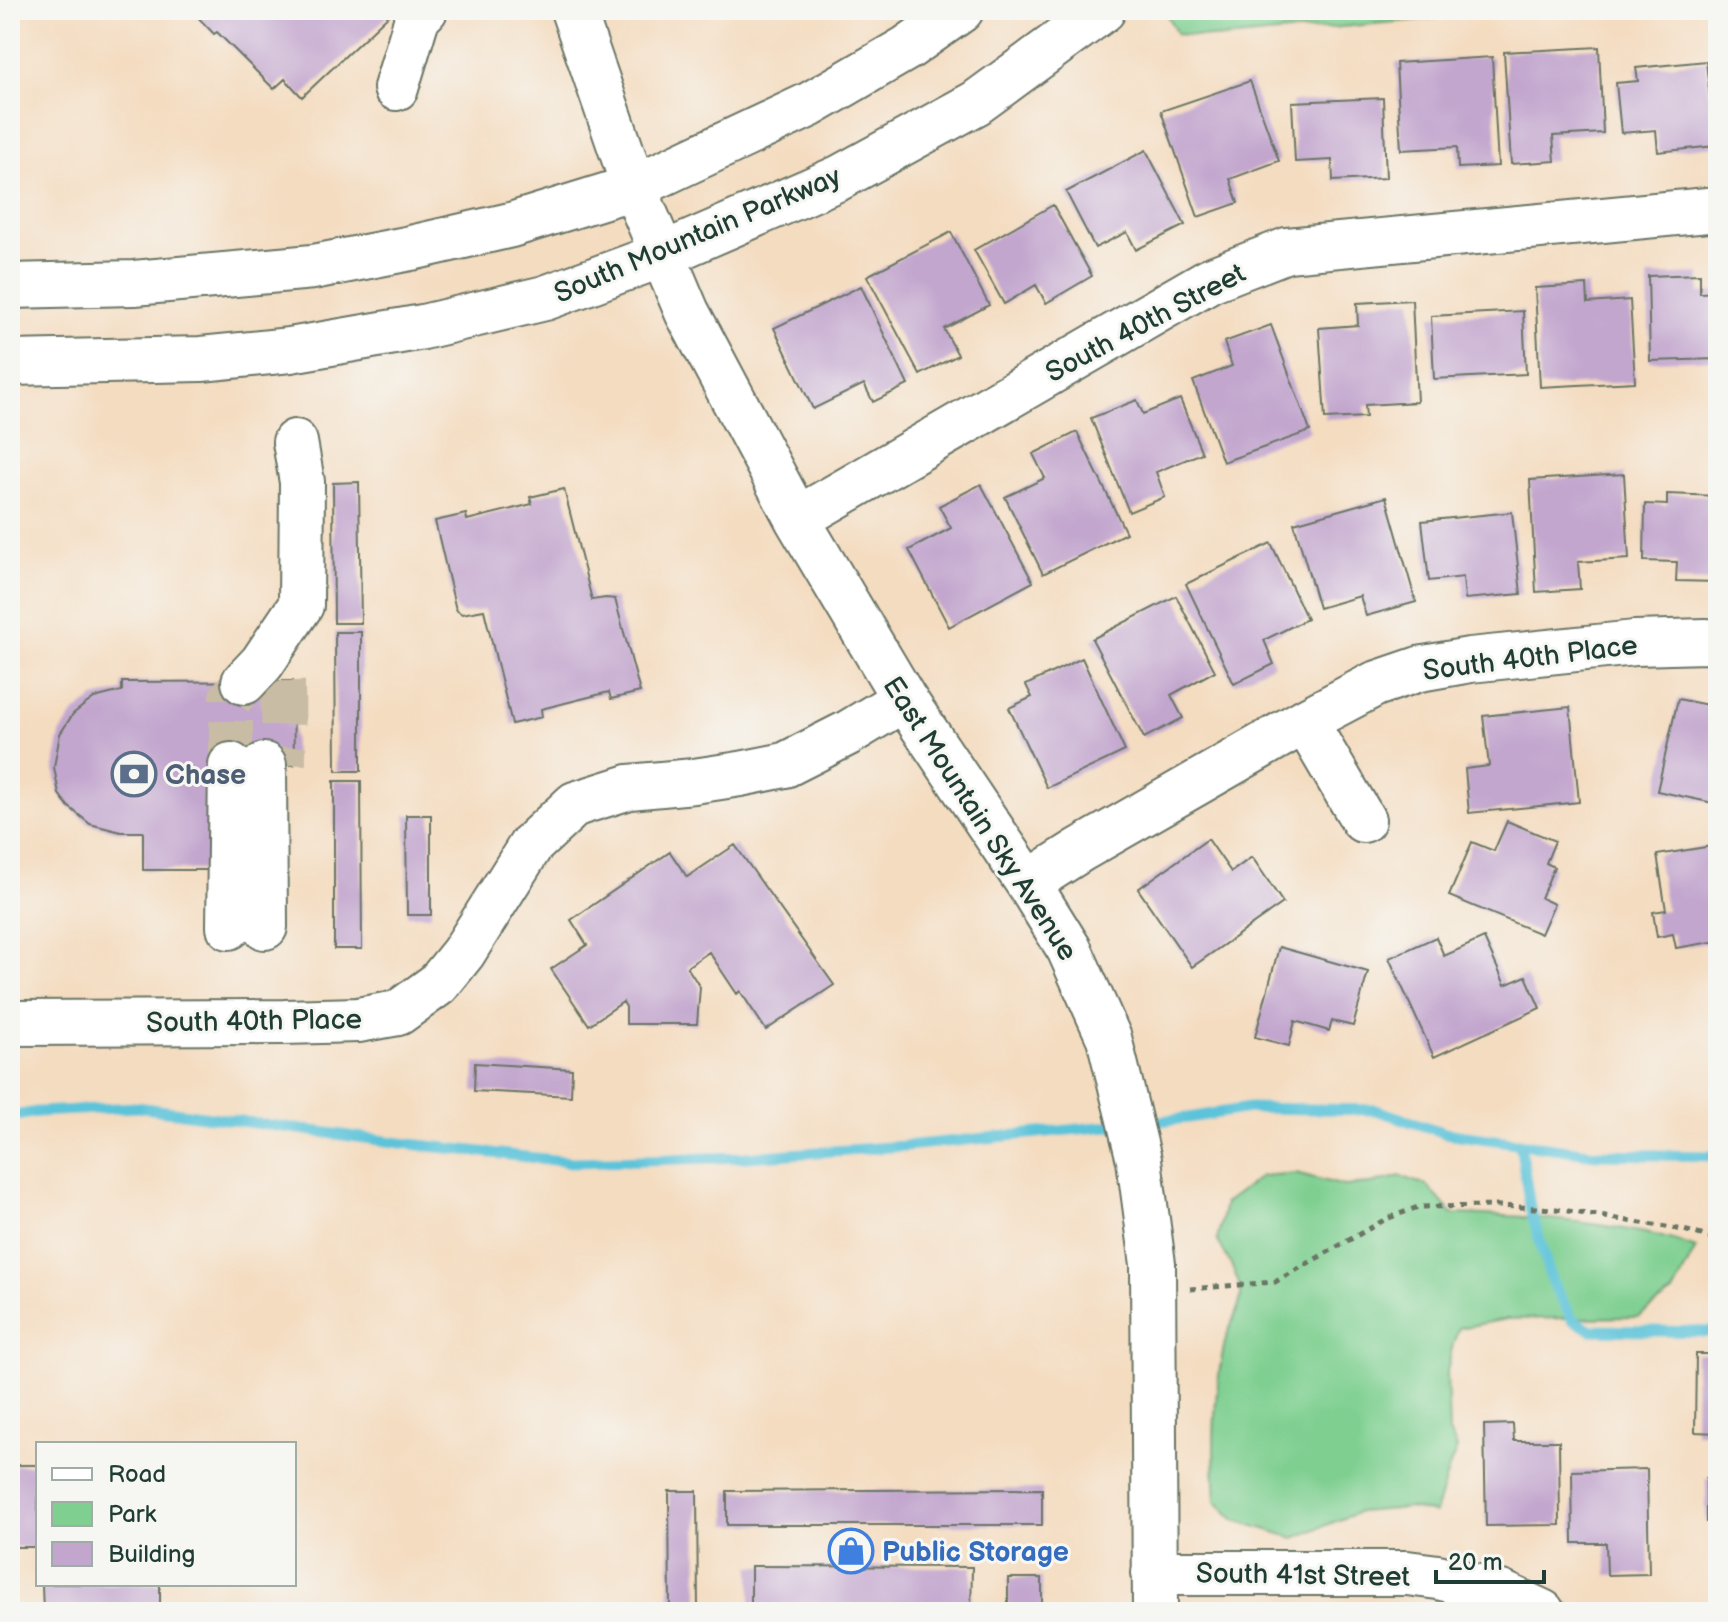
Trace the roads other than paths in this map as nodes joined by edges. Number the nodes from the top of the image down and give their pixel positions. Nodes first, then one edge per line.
1 (425, 10) edge
2 (573, 10) edge
3 (961, 10) edge
4 (1103, 10) edge
5 (396, 88) dead end
6 (1718, 209) edge
7 (647, 220) junction
8 (10, 286) edge
9 (10, 363) edge
10 (295, 442) dead end
11 (797, 519) junction
12 (1718, 643) edge
13 (267, 668) tunnel mouth
14 (904, 699) junction
15 (1305, 721) junction
16 (256, 765) tunnel mouth
17 (1363, 820) dead end
18 (1028, 883) junction
19 (256, 927) dead end
20 (10, 1023) edge
21 (1154, 1593) edge
22 (1438, 1594) edge
23 (1542, 1612) edge

1 - 5 street
2 - 7 street, East Mountain Sky Avenue
3 - 7 street, South Mountain Parkway
4 - 7 street, South Mountain Parkway
6 - 11 street, South 40th Street
7 - 8 street, South Mountain Parkway
7 - 9 street, South Mountain Parkway
7 - 11 street, East Mountain Sky Avenue
10 - 13 street
11 - 14 street, East Mountain Sky Avenue
12 - 15 street, South 40th Place
14 - 18 street, East Mountain Sky Avenue
14 - 20 street, South 40th Place
15 - 17 street
15 - 18 street, South 40th Place
16 - 19 street
18 - 21 street, East Mountain Sky Avenue
21 - 22 street, South 41st Street
22 - 23 street, South 41st Street

